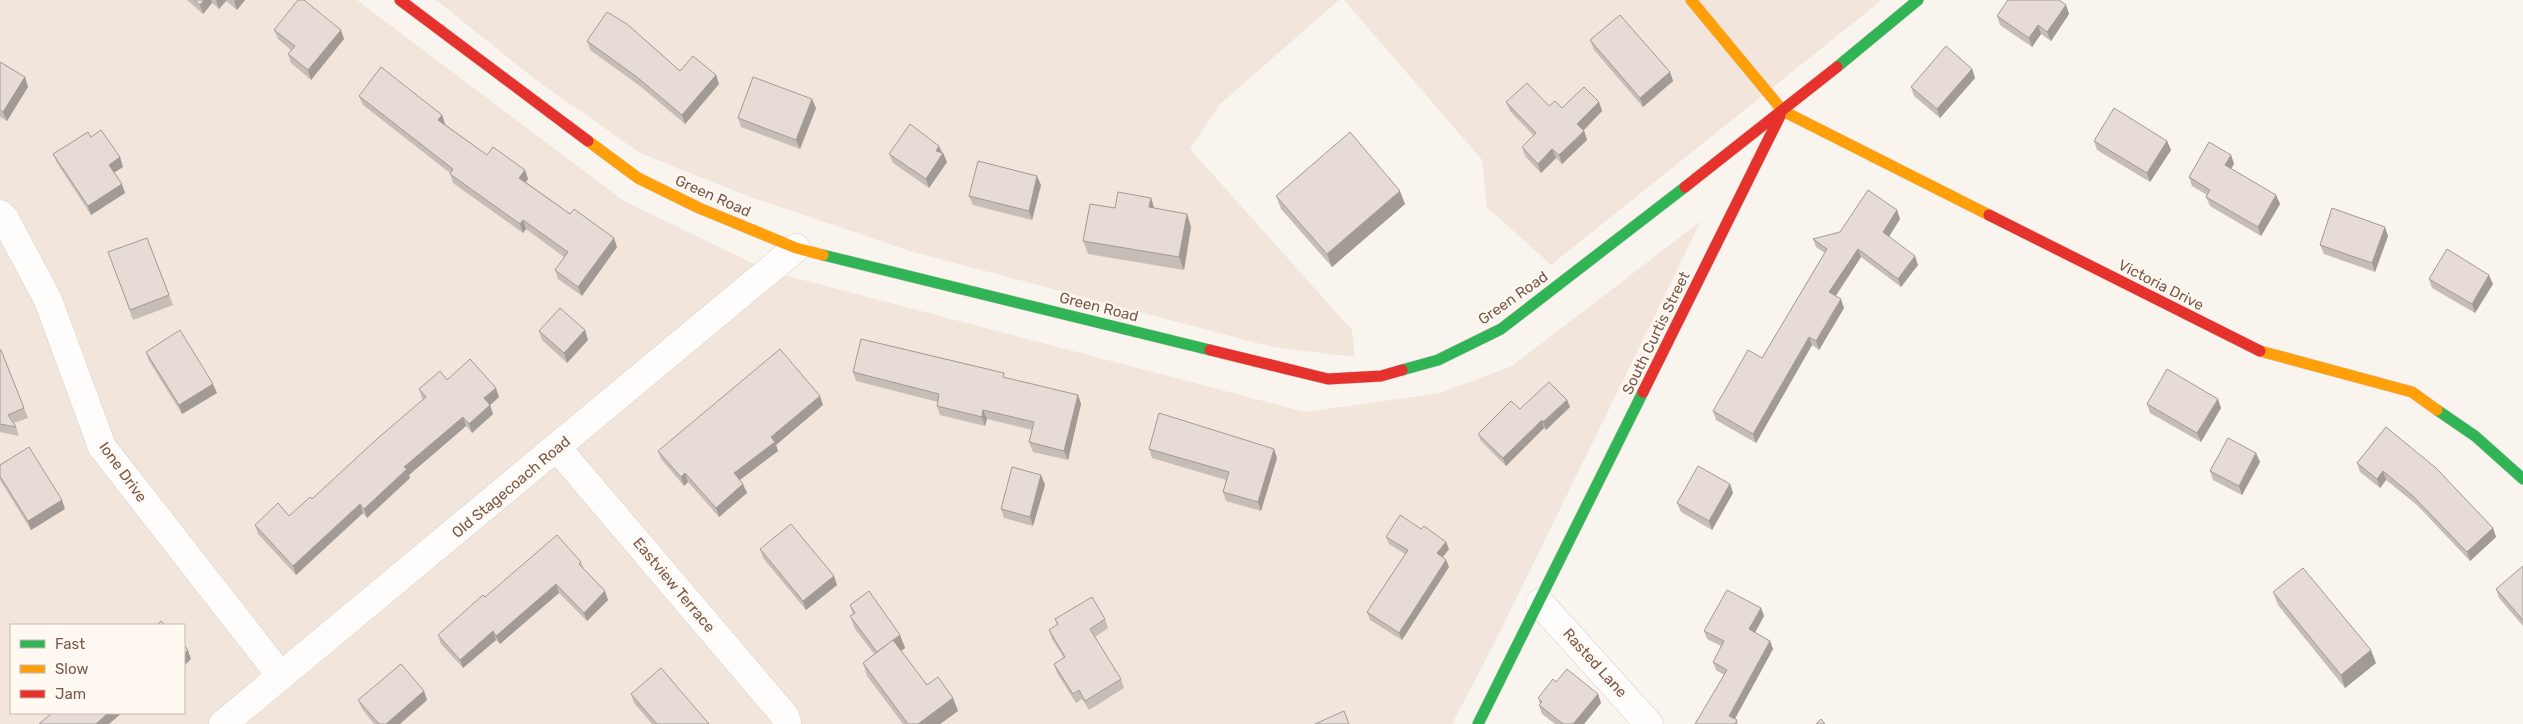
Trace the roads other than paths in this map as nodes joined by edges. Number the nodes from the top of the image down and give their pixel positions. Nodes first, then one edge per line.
1 (400, 0) edge
2 (1690, 0) edge
3 (1918, 0) edge
4 (1783, 111) junction
5 (0, 214) edge
6 (796, 248) junction
7 (558, 448) junction
8 (2523, 478) edge
9 (1540, 603) junction
10 (281, 676) junction
11 (223, 724) edge
12 (787, 724) edge
13 (1478, 724) edge
14 (1649, 724) edge

1 - 6 street, Green Road
2 - 4 street
3 - 4 street, South Curtis Street
4 - 6 street, Green Road
4 - 8 street, Victoria Drive
4 - 9 street, South Curtis Street
5 - 10 street, Ione Drive
6 - 7 street, Old Stagecoach Road
7 - 10 street, Old Stagecoach Road
7 - 12 street, Eastview Terrace
9 - 13 street, South Curtis Street
9 - 14 street, Rasted Lane
10 - 11 street, Old Stagecoach Road

